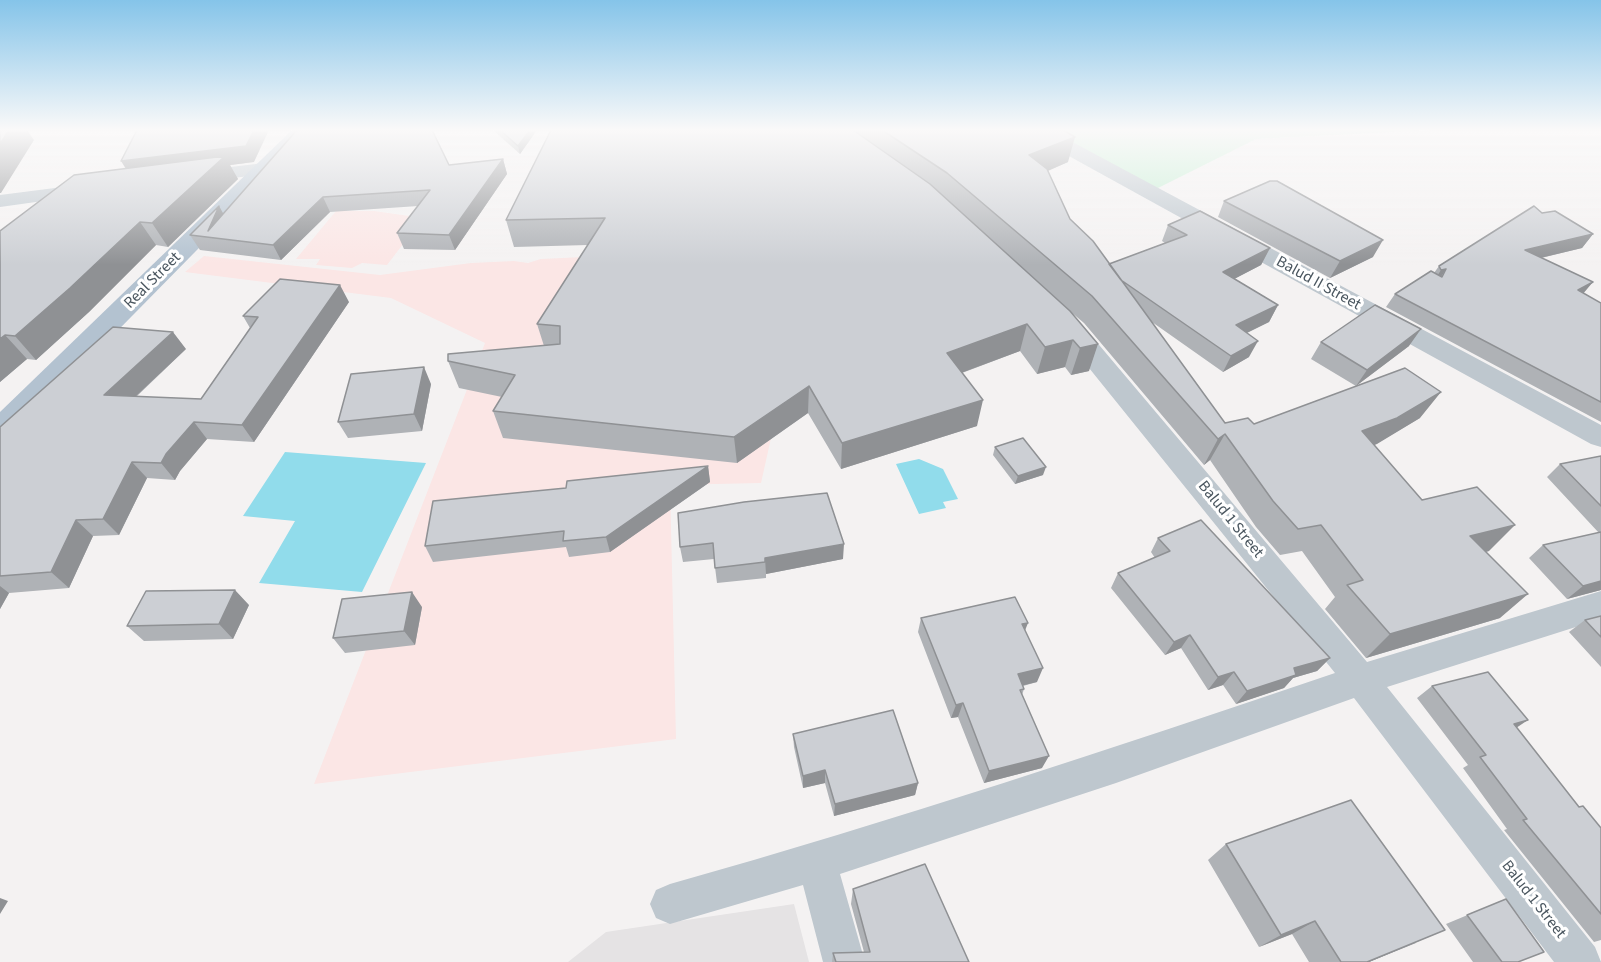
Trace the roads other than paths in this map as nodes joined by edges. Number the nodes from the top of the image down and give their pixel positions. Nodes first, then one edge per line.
1 (215, 175) edge
2 (258, 175) edge
3 (1118, 175) edge
4 (172, 180) edge
5 (103, 188) edge
6 (0, 201) edge
7 (1047, 306) edge
8 (0, 431) edge
9 (1601, 438) edge
10 (1601, 605) edge
11 (1361, 680) junction
12 (817, 862) junction
13 (670, 904) dead end
14 (844, 962) edge
15 (1580, 962) edge

1 - 4 street
2 - 8 main road, Real Street
3 - 9 street, Balud II Street
5 - 6 street
7 - 11 street, Balud 1 Street
10 - 11 street
11 - 12 street
11 - 15 street, Balud 1 Street
12 - 13 street
12 - 14 street

